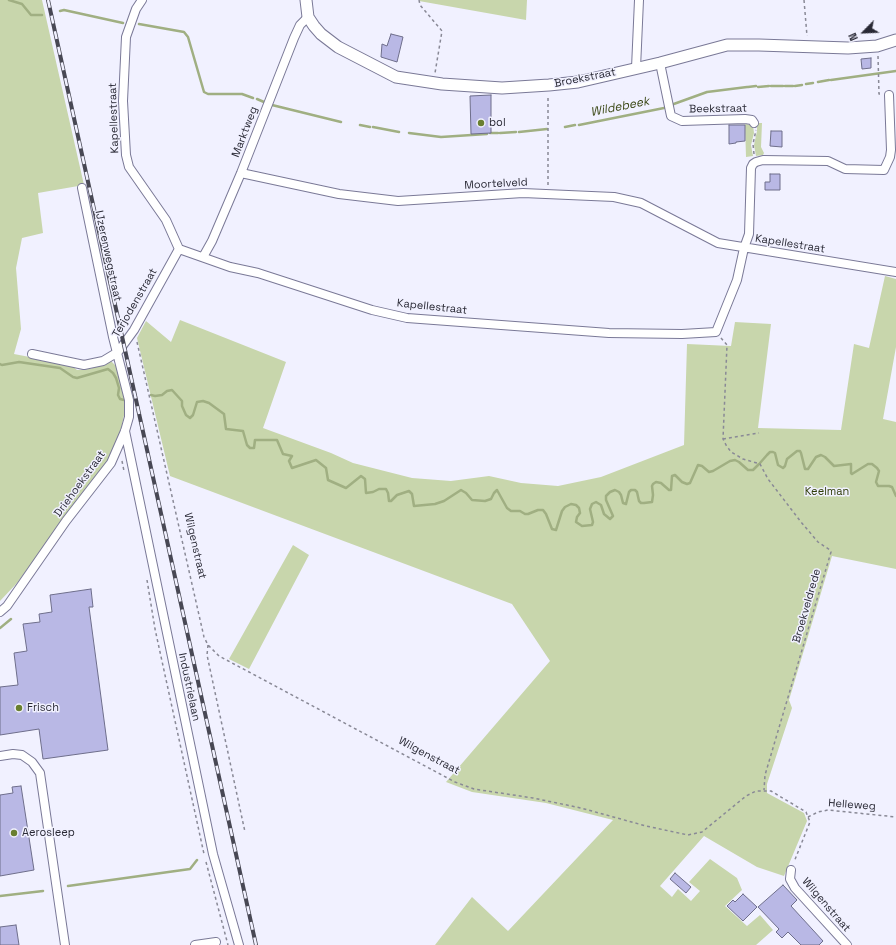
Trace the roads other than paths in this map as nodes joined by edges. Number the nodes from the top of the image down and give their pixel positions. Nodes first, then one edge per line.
1 (142, 0) edge
2 (306, 0) edge
3 (639, 0) edge
4 (308, 16) junction
5 (896, 40) edge
6 (660, 63) junction
7 (636, 68) junction
8 (889, 95) road end
9 (754, 123) road end
10 (241, 173) junction
11 (82, 188) dead end
12 (744, 248) junction
13 (179, 249) junction
14 (203, 257) junction
15 (896, 272) edge
16 (118, 352) junction
17 (32, 354) dead end
18 (125, 431) junction
19 (0, 612) edge
20 (0, 756) edge
21 (791, 870) road end
22 (216, 942) dead end
23 (65, 945) edge
24 (195, 945) edge
25 (239, 945) edge
26 (847, 945) edge

1 - 13 street, Kapellestraat
2 - 4 street, Broekstraat
3 - 7 street
4 - 7 street, Broekstraat
4 - 10 street, Marktweg
5 - 6 street, Broekstraat
6 - 7 street, Broekstraat
6 - 9 street, Beekstraat
8 - 12 street
10 - 12 street, Moortelveld
10 - 14 street, Marktweg
11 - 16 street, IJzerenwegstraat
12 - 14 street, Kapellestraat
12 - 15 street, Kapellestraat
13 - 14 street, Kapellestraat
13 - 16 street, Terjodenstraat
16 - 17 street, Terjodenstraat
16 - 18 street, Driehoekstraat
18 - 19 street, Driehoekstraat
18 - 25 street, Industrielaan
20 - 23 street
21 - 26 street, Wilgenstraat
22 - 24 street

